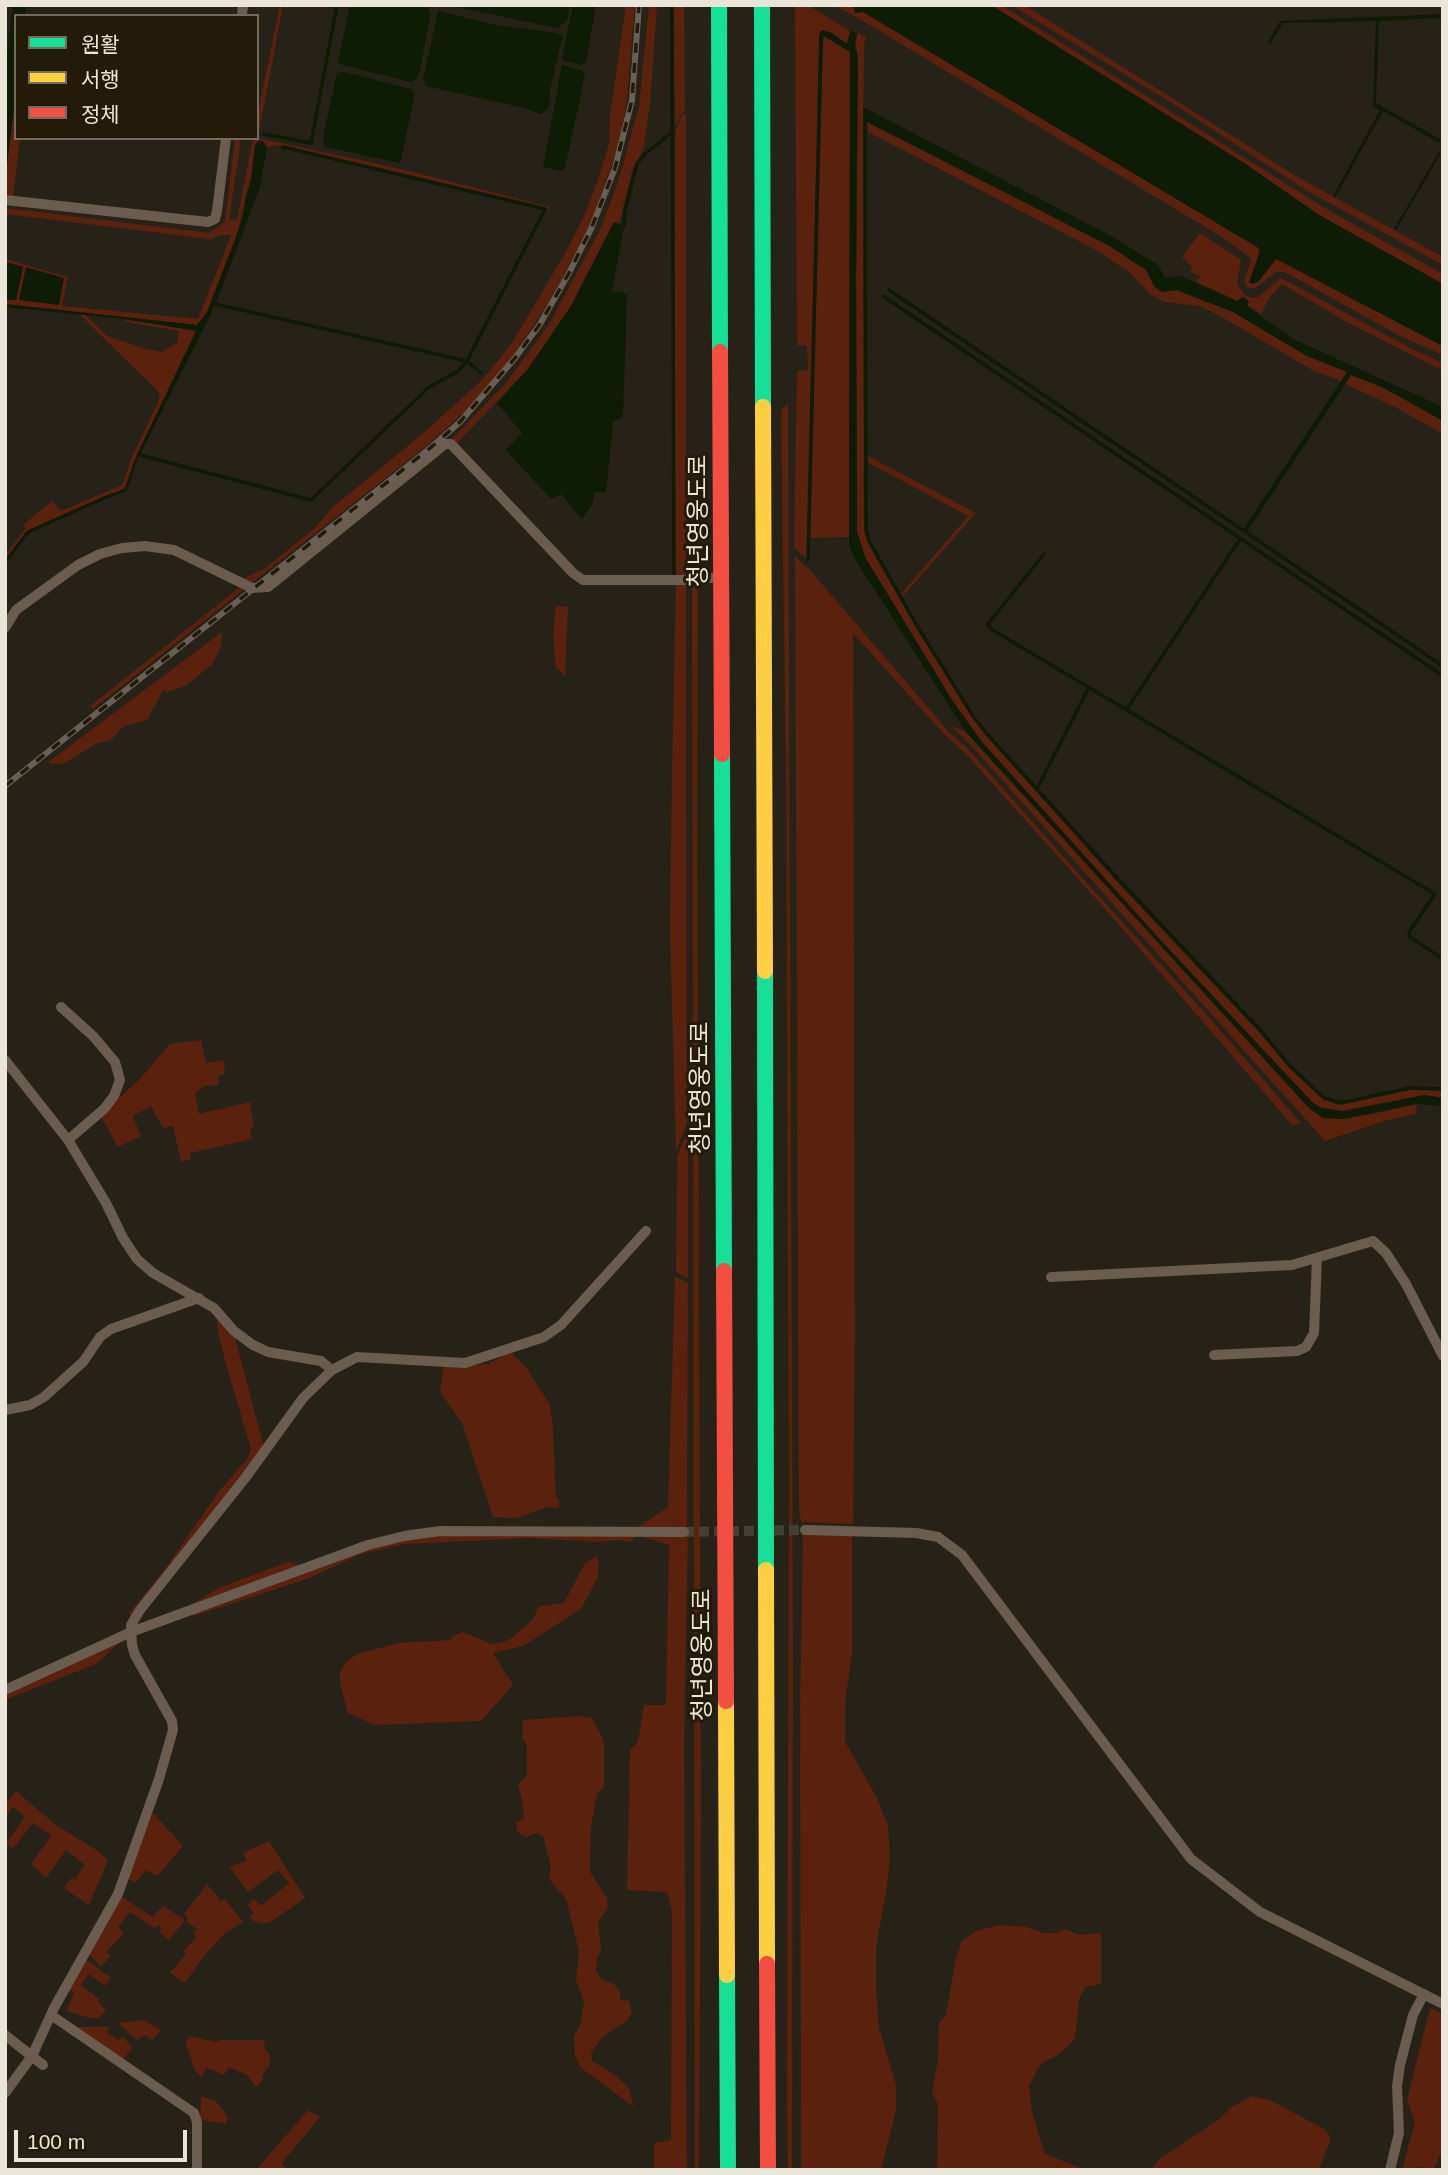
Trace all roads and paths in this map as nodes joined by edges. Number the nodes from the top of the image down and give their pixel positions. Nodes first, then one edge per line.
1 (719, 5) edge
2 (762, 5) edge
3 (226, 140) edge
4 (5, 201) edge
5 (722, 577) junction
6 (5, 628) edge
7 (61, 1007) dead end
8 (5, 1060) edge
9 (68, 1140) junction
10 (646, 1231) dead end
11 (1317, 1258) junction
12 (1051, 1278) dead end
13 (199, 1298) junction
14 (1214, 1355) dead end
15 (1443, 1356) edge
16 (331, 1370) junction
17 (5, 1410) edge
18 (805, 1530) tunnel mouth
19 (684, 1532) tunnel mouth
20 (131, 1632) junction
21 (5, 1690) edge
22 (1424, 1994) junction
23 (1443, 2004) edge
24 (51, 2015) junction
25 (5, 2035) edge
26 (32, 2056) junction
27 (43, 2065) dead end
28 (5, 2093) edge
29 (197, 2170) edge
30 (728, 2170) edge
31 (768, 2170) edge
32 (1390, 2170) edge

1 - 5 highway, 청년영웅도로
2 - 31 highway
3 - 4 street
5 - 6 street
5 - 30 highway, 청년영웅도로
7 - 9 street
8 - 9 street
9 - 13 street
10 - 16 street
11 - 12 street
11 - 14 street
11 - 15 street
13 - 16 street
13 - 17 street
16 - 20 street
18 - 22 street
19 - 20 street
20 - 21 street
20 - 24 street
22 - 23 street
22 - 32 street
24 - 26 street
24 - 29 street
25 - 26 street
26 - 27 street
26 - 28 street

